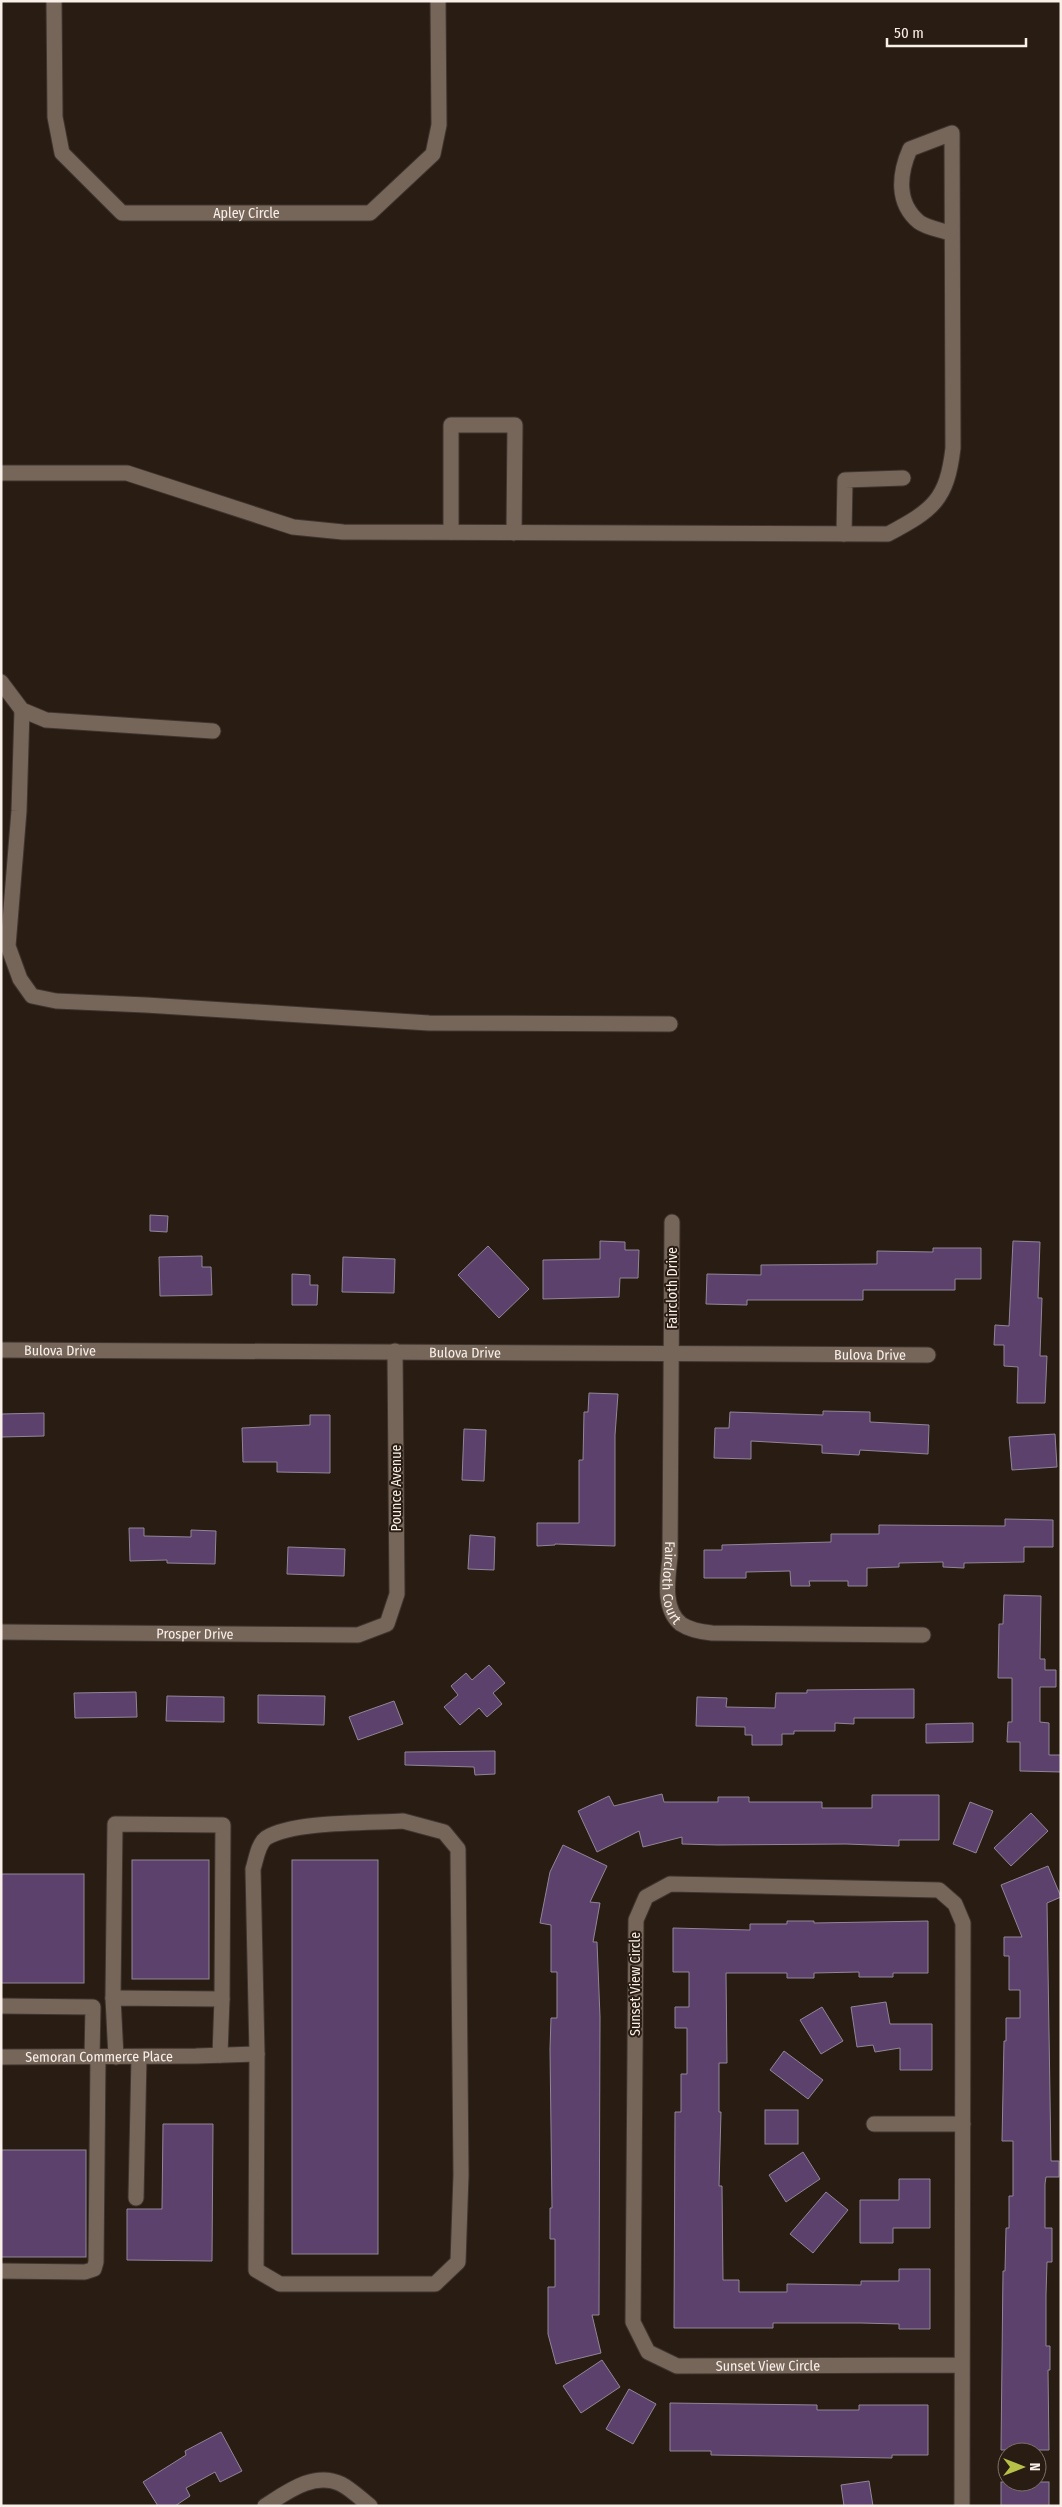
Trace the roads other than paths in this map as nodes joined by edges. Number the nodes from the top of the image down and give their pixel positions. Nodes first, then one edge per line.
1 (54, 1) edge
2 (438, 1) edge
3 (952, 234) junction
4 (1, 473) edge
5 (903, 478) dead end
6 (452, 532) junction
7 (514, 533) junction
8 (844, 534) junction
9 (1, 682) edge
10 (22, 710) junction
11 (214, 731) dead end
12 (670, 1024) dead end
13 (672, 1222) dead end
14 (1, 1350) edge
15 (395, 1351) junction
16 (672, 1355) junction
17 (928, 1355) dead end
18 (387, 1624) joint
19 (1, 1632) edge
20 (923, 1635) dead end
21 (113, 1998) junction
22 (222, 1999) junction
23 (1, 2006) edge
24 (257, 2054) junction
25 (220, 2055) junction
26 (116, 2056) junction
27 (139, 2056) junction
28 (1, 2057) edge
29 (95, 2057) junction
30 (874, 2124) dead end
31 (963, 2124) junction
32 (136, 2198) dead end
33 (1, 2271) edge
34 (962, 2365) junction
35 (265, 2506) edge
36 (370, 2506) edge
37 (962, 2506) edge

1 - 2 street, Apley Circle
3 - 3 street
3 - 8 street
4 - 6 street
5 - 8 street
6 - 7 street
6 - 7 street
7 - 8 street
9 - 10 street
10 - 11 street
10 - 12 street
13 - 16 street, Faircloth Drive
14 - 15 street, Bulova Drive
15 - 16 street, Bulova Drive
15 - 18 street, Pounce Avenue
16 - 17 street, Bulova Drive
16 - 20 street, Faircloth Court
18 - 19 street, Prosper Drive
21 - 22 street
21 - 22 street
21 - 26 street
22 - 25 street
23 - 29 street
24 - 24 street
24 - 25 street, Semoran Commerce Place
25 - 27 street, Semoran Commerce Place
26 - 27 street, Semoran Commerce Place
26 - 29 street, Semoran Commerce Place
27 - 32 street
28 - 29 street, Semoran Commerce Place
29 - 33 street
30 - 31 street
31 - 34 street, Sunset View Circle
31 - 34 street, Sunset View Circle
34 - 37 street, Sunset View Circle
35 - 36 street

